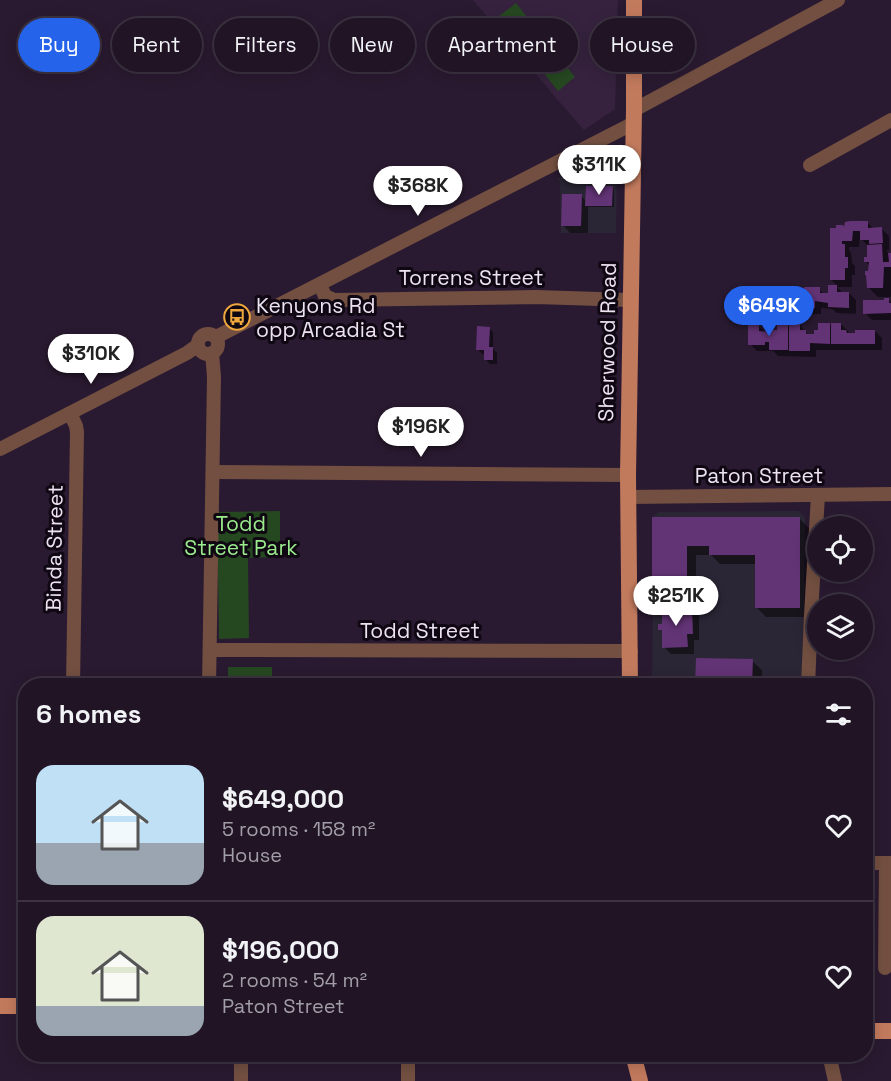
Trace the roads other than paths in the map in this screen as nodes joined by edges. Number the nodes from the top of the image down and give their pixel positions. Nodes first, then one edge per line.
1 (634, 0) edge
2 (838, 0) edge
3 (634, 116) junction
4 (891, 120) edge
5 (810, 165) dead end
6 (320, 285) junction
7 (630, 300) junction
8 (216, 337) junction
9 (198, 345) junction
10 (212, 353) junction
11 (70, 413) junction
12 (0, 449) edge
13 (213, 472) junction
14 (628, 475) junction
15 (891, 494) edge
16 (818, 495) junction
17 (628, 497) junction
18 (210, 650) junction
19 (631, 651) junction
20 (73, 678) edge
21 (209, 678) edge
22 (630, 678) edge
23 (808, 678) edge
24 (873, 863) edge
25 (889, 863) edge
26 (885, 968) dead end
27 (0, 1006) edge
28 (18, 1006) edge
29 (873, 1031) edge
30 (891, 1031) edge
31 (241, 1062) edge
32 (408, 1062) edge
33 (635, 1062) edge
34 (831, 1062) edge
35 (241, 1081) edge
36 (408, 1081) edge
37 (640, 1081) edge
38 (835, 1081) edge

1 - 3 main road, Sherwood Road
2 - 3 street
3 - 6 street
3 - 7 main road, Sherwood Road
4 - 5 street
6 - 7 street, Torrens Street
6 - 8 street
7 - 14 main road, Sherwood Road
8 - 9 street
8 - 10 street
9 - 10 street
9 - 11 street
10 - 13 street
11 - 12 street
11 - 20 street, Binda Street
13 - 14 street
13 - 18 street
14 - 17 main road, Sherwood Road
15 - 16 street, Paton Street
16 - 17 street, Paton Street
16 - 23 street
17 - 19 main road, Sherwood Road
18 - 19 street, Todd Street
18 - 21 street
19 - 22 main road, Sherwood Road
24 - 25 street
25 - 26 street
27 - 28 main road
29 - 30 main road
31 - 35 street
32 - 36 street
33 - 37 main road
34 - 38 street

